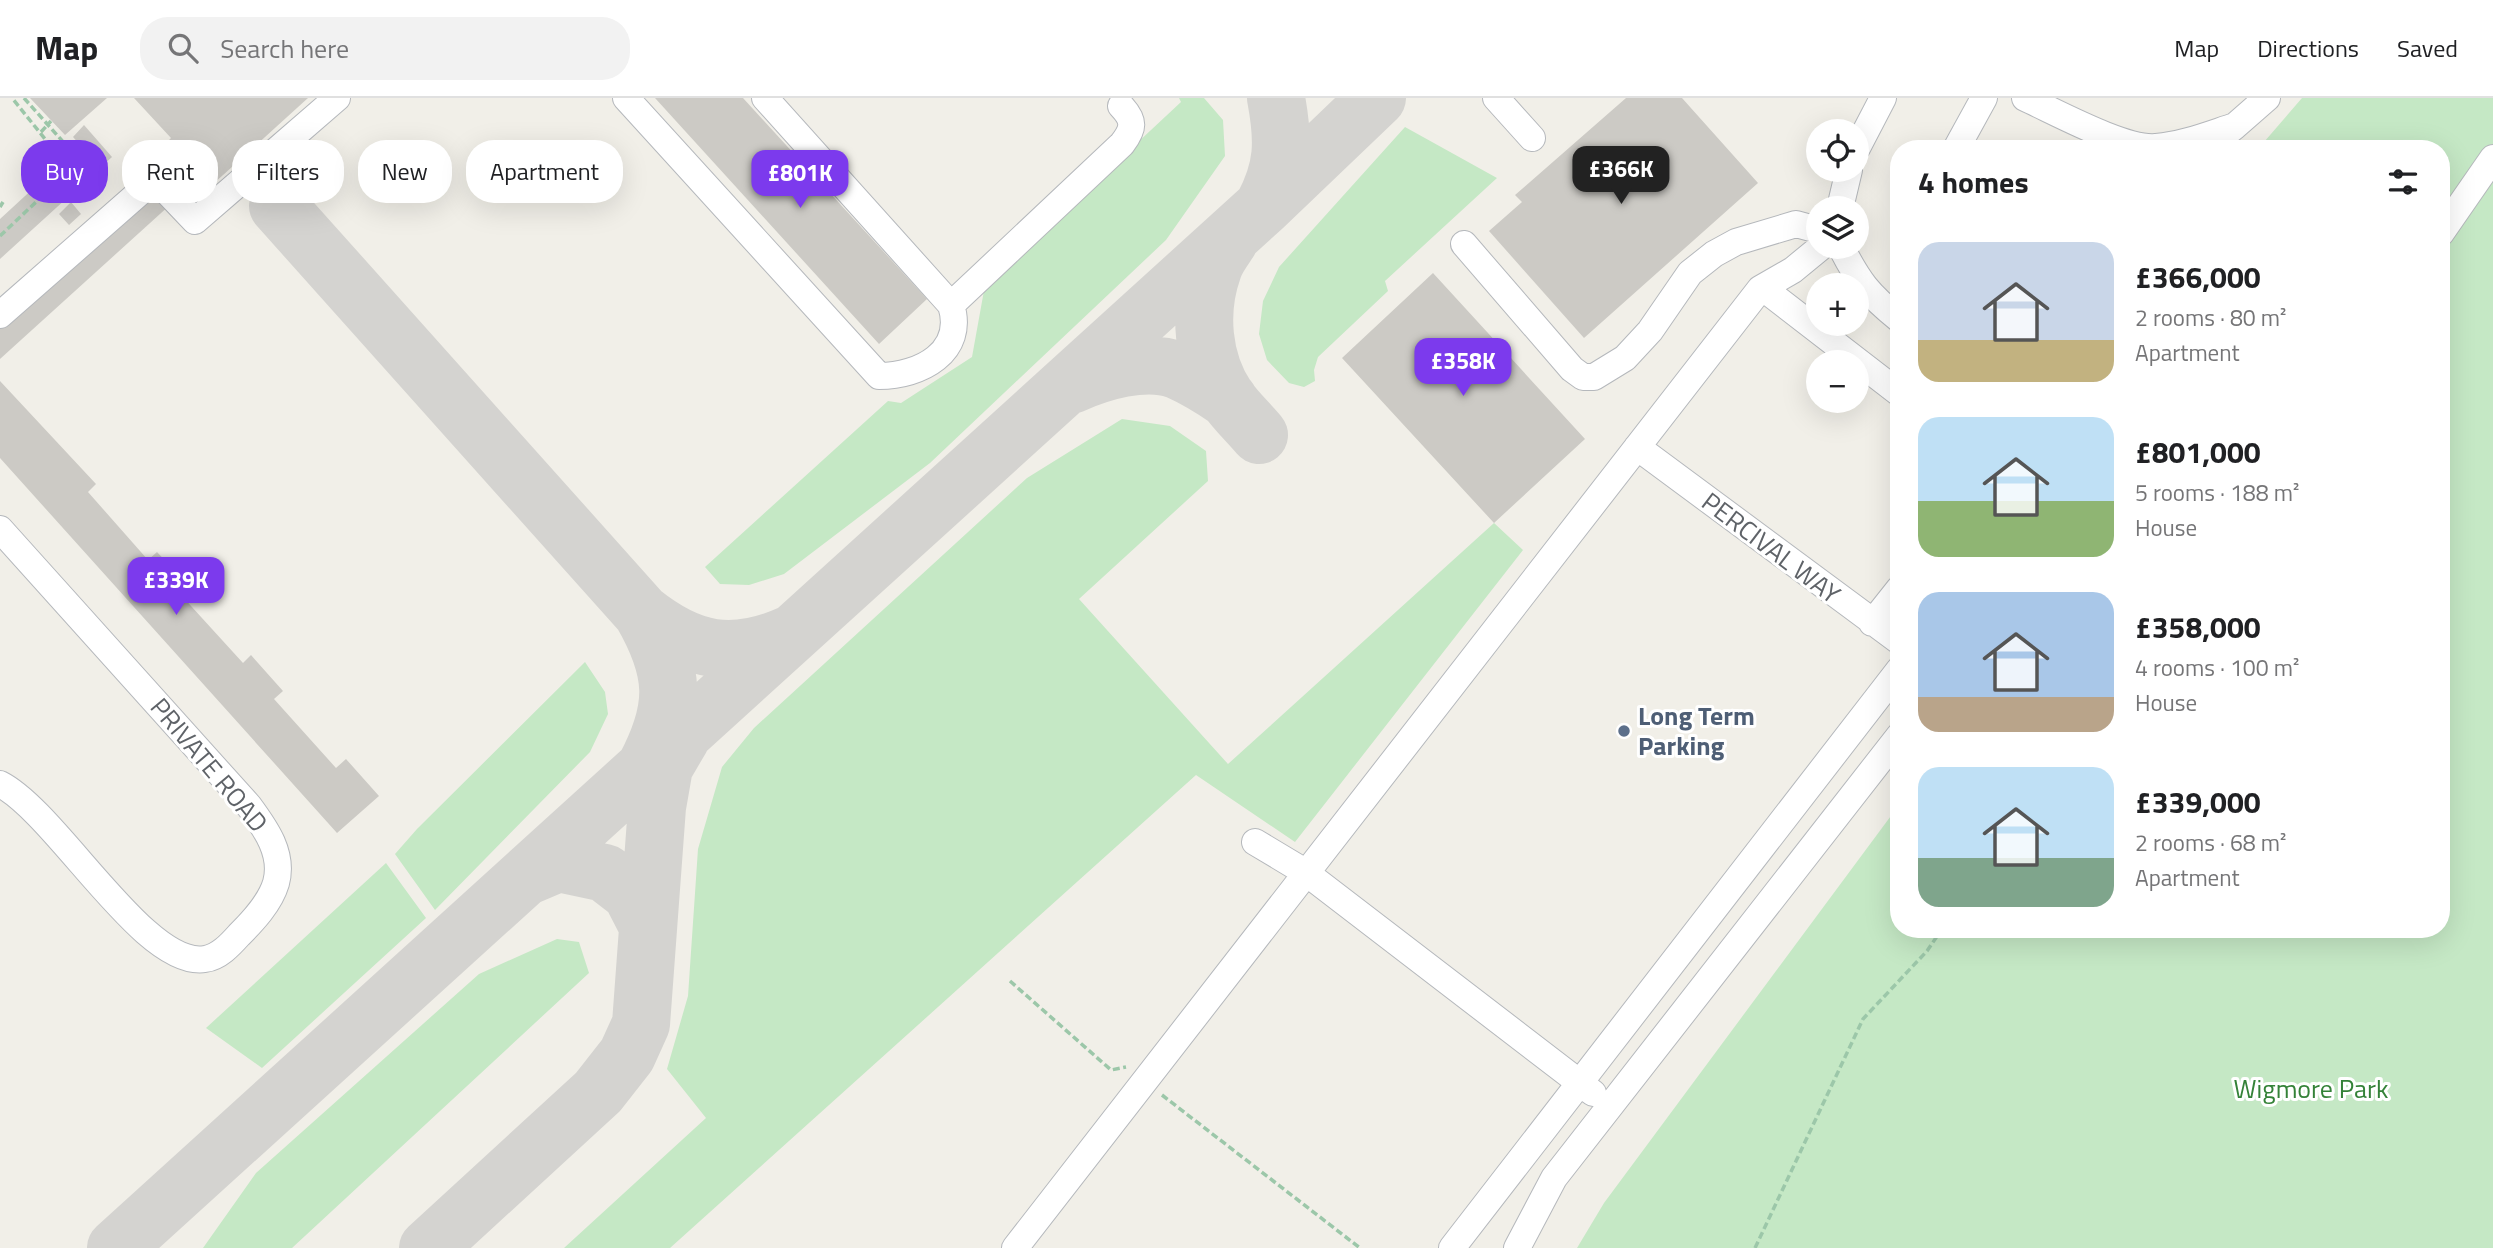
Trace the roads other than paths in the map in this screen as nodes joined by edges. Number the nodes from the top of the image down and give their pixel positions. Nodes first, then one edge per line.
1 (337, 98) edge
2 (626, 98) edge
3 (765, 98) edge
4 (1496, 98) edge
5 (1883, 98) edge
6 (1984, 98) edge
7 (2025, 98) edge
8 (2267, 98) edge
9 (1126, 101) edge
10 (1869, 125) edge
11 (2235, 126) junction
12 (1532, 138) dead end
13 (1961, 140) edge
14 (2120, 140) edge
15 (2187, 140) edge
16 (2217, 140) edge
17 (2493, 158) edge
18 (2450, 220) edge
19 (1806, 227) edge
20 (1464, 244) dead end
21 (1806, 259) edge
22 (1847, 259) edge
23 (1763, 288) junction
24 (951, 304) junction
25 (1890, 312) edge
26 (0, 315) edge
27 (1890, 386) edge
28 (1637, 447) junction
29 (0, 529) edge
30 (1890, 600) edge
31 (1872, 623) junction
32 (1890, 636) edge
33 (1890, 682) edge
34 (1890, 748) edge
35 (0, 784) edge
36 (1255, 842) dead end
37 (1305, 872) junction
38 (1580, 1084) junction
39 (1611, 1106) junction
40 (1014, 1248) edge
41 (1452, 1248) edge
42 (1517, 1248) edge

1 - 26 street
2 - 24 street
3 - 24 street
4 - 12 street
5 - 10 street
6 - 13 street
7 - 14 street
8 - 11 street
9 - 24 street
11 - 15 street
11 - 16 street
17 - 18 street
19 - 20 street
21 - 23 street
22 - 25 street
23 - 27 street
23 - 28 street
28 - 31 street, PERCIVAL WAY
28 - 37 street
29 - 35 street, PRIVATE ROAD
30 - 31 street
31 - 32 street, PERCIVAL WAY
33 - 38 street
34 - 39 street
36 - 37 street
37 - 38 street
37 - 40 street
38 - 39 street
38 - 41 street
39 - 42 street

